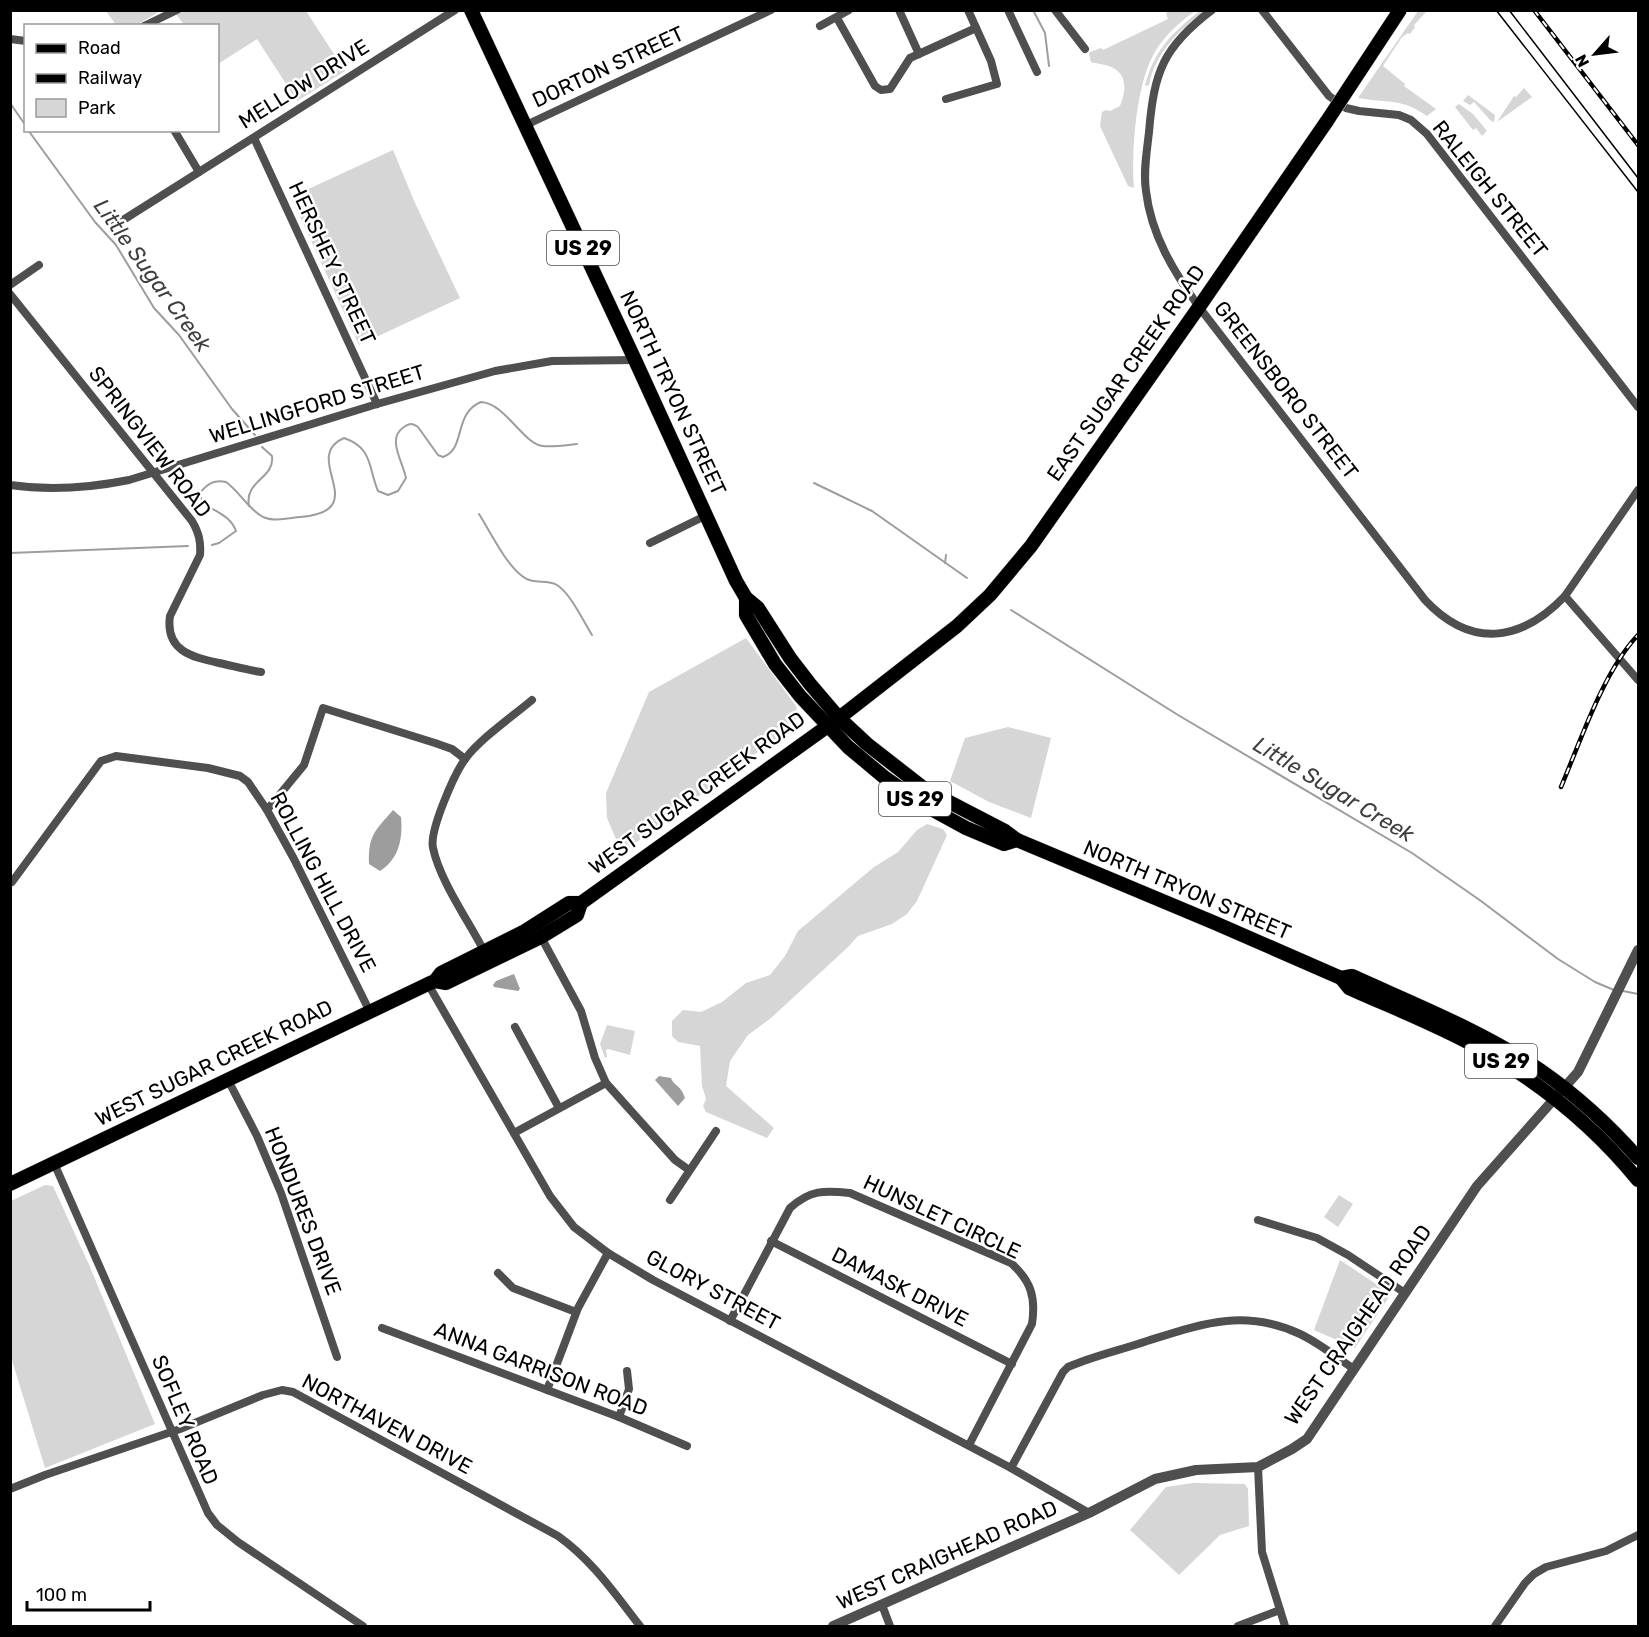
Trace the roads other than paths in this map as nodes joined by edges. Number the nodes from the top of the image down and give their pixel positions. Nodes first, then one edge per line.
1 (177, 10) edge
2 (455, 10) edge
3 (471, 10) edge
4 (771, 10) edge
5 (849, 10) edge
6 (899, 10) edge
7 (968, 10) edge
8 (1055, 10) edge
9 (1212, 10) edge
10 (1262, 10) edge
11 (1400, 10) edge
12 (1009, 11) edge
13 (837, 18) junction
14 (148, 24) edge
15 (820, 26) dead end
16 (976, 28) junction
17 (1085, 49) dead end
18 (919, 54) junction
19 (1037, 72) dead end
20 (946, 99) dead end
21 (526, 125) junction
22 (175, 132) edge
23 (254, 138) junction
24 (200, 172) junction
25 (112, 227) dead end
26 (39, 265) dead end
27 (10, 285) edge
28 (10, 294) edge
29 (1199, 307) junction
30 (635, 360) junction
31 (377, 404) junction
32 (1638, 407) edge
33 (153, 472) junction
34 (10, 485) edge
35 (1638, 490) edge
36 (707, 515) junction
37 (650, 543) dead end
38 (1565, 596) junction
39 (261, 672) dead end
40 (1638, 680) edge
41 (532, 700) dead end
42 (833, 721) junction
43 (465, 759) junction
44 (267, 810) junction
45 (12, 882) dead end
46 (581, 903) junction
47 (541, 937) junction
48 (1638, 950) edge
49 (484, 951) junction
50 (432, 983) junction
51 (370, 1012) junction
52 (515, 1028) dead end
53 (228, 1080) junction
54 (606, 1083) junction
55 (1559, 1093) junction
56 (559, 1108) junction
57 (716, 1131) dead end
58 (514, 1133) junction
59 (1638, 1158) edge
60 (54, 1163) junction
61 (689, 1170) junction
62 (1638, 1180) edge
63 (10, 1184) edge
64 (670, 1200) dead end
65 (1258, 1220) dead end
66 (771, 1241) junction
67 (608, 1253) junction
68 (498, 1273) dead end
69 (1405, 1293) junction
70 (576, 1312) junction
71 (730, 1321) junction
72 (382, 1328) dead end
73 (337, 1357) dead end
74 (1012, 1364) junction
75 (1354, 1369) junction
76 (627, 1371) dead end
77 (547, 1390) junction
78 (619, 1417) junction
79 (171, 1431) junction
80 (969, 1445) junction
81 (687, 1446) dead end
82 (1258, 1467) junction
83 (1011, 1468) junction
84 (10, 1489) edge
85 (1089, 1513) junction
86 (1638, 1534) edge
87 (882, 1605) junction
88 (1280, 1610) junction
89 (363, 1626) edge
90 (640, 1626) edge
91 (833, 1626) edge
92 (890, 1626) edge
93 (1238, 1626) edge
94 (1285, 1626) edge
95 (1495, 1626) edge

1 - 14 street
2 - 23 street, MELLOW DRIVE
3 - 21 main road, NORTH TRYON STREET / US 29
4 - 21 street, DORTON STREET
5 - 13 street
6 - 18 street
7 - 16 street
8 - 17 street
9 - 29 street, GREENSBORO STREET
10 - 32 street, RALEIGH STREET
11 - 29 main road, EAST SUGAR CREEK ROAD, bridge
12 - 19 street
13 - 15 street
13 - 18 street
16 - 18 street
16 - 20 street
21 - 30 main road, NORTH TRYON STREET / US 29
22 - 24 street
23 - 24 street, MELLOW DRIVE
23 - 31 street, HERSHEY STREET
24 - 25 street, MELLOW DRIVE
26 - 27 street
28 - 33 street, SPRINGVIEW ROAD
29 - 38 street, GREENSBORO STREET
29 - 42 main road, EAST SUGAR CREEK ROAD
30 - 31 street, WELLINGFORD STREET
30 - 36 main road, NORTH TRYON STREET / US 29
31 - 33 street, WELLINGFORD STREET
33 - 34 street, WELLINGFORD STREET
33 - 39 street, SPRINGVIEW ROAD
35 - 38 street
36 - 37 street
36 - 42 main road, NORTH TRYON STREET / US 29
38 - 40 street
41 - 43 street
42 - 46 main road, WEST SUGAR CREEK ROAD
42 - 55 main road, NORTH TRYON STREET / US 29
43 - 44 street
43 - 49 street
44 - 45 street, ROLLING HILL DRIVE
44 - 51 street, ROLLING HILL DRIVE
46 - 47 main road, WEST SUGAR CREEK ROAD
46 - 49 main road, WEST SUGAR CREEK ROAD
47 - 50 main road, WEST SUGAR CREEK ROAD
47 - 54 street
48 - 55 street, WEST CRAIGHEAD ROAD
49 - 50 main road, WEST SUGAR CREEK ROAD
50 - 51 main road, WEST SUGAR CREEK ROAD
50 - 58 street, GLORY STREET
51 - 53 main road, WEST SUGAR CREEK ROAD
52 - 56 street
53 - 60 main road, WEST SUGAR CREEK ROAD
53 - 73 street, HONDURES DRIVE
54 - 56 street
54 - 61 street
55 - 59 main road, NORTH TRYON STREET / US 29
55 - 62 main road, NORTH TRYON STREET / US 29
55 - 69 street, WEST CRAIGHEAD ROAD
56 - 58 street
57 - 61 street
58 - 67 street, GLORY STREET
60 - 63 main road, WEST SUGAR CREEK ROAD
60 - 79 street, SOFLEY ROAD
61 - 64 street
65 - 69 street
66 - 71 street, HUNSLET CIRCLE
66 - 74 street, DAMASK DRIVE
66 - 74 street, HUNSLET CIRCLE
67 - 70 street
67 - 71 street, GLORY STREET
68 - 70 street
69 - 75 street, WEST CRAIGHEAD ROAD
70 - 77 street
71 - 80 street, GLORY STREET
72 - 77 street, ANNA GARRISON ROAD
74 - 80 street, HUNSLET CIRCLE
75 - 82 street, WEST CRAIGHEAD ROAD
75 - 83 street
76 - 78 street
77 - 78 street, ANNA GARRISON ROAD
78 - 81 street, ANNA GARRISON ROAD
79 - 84 street, NORTHAVEN DRIVE
79 - 89 street, SOFLEY ROAD
79 - 90 street, NORTHAVEN DRIVE
80 - 83 street, GLORY STREET
82 - 85 street, WEST CRAIGHEAD ROAD
82 - 88 street
83 - 85 street, GLORY STREET
85 - 87 street, WEST CRAIGHEAD ROAD
86 - 95 street
87 - 91 street, WEST CRAIGHEAD ROAD
87 - 92 street
88 - 93 street
88 - 94 street

